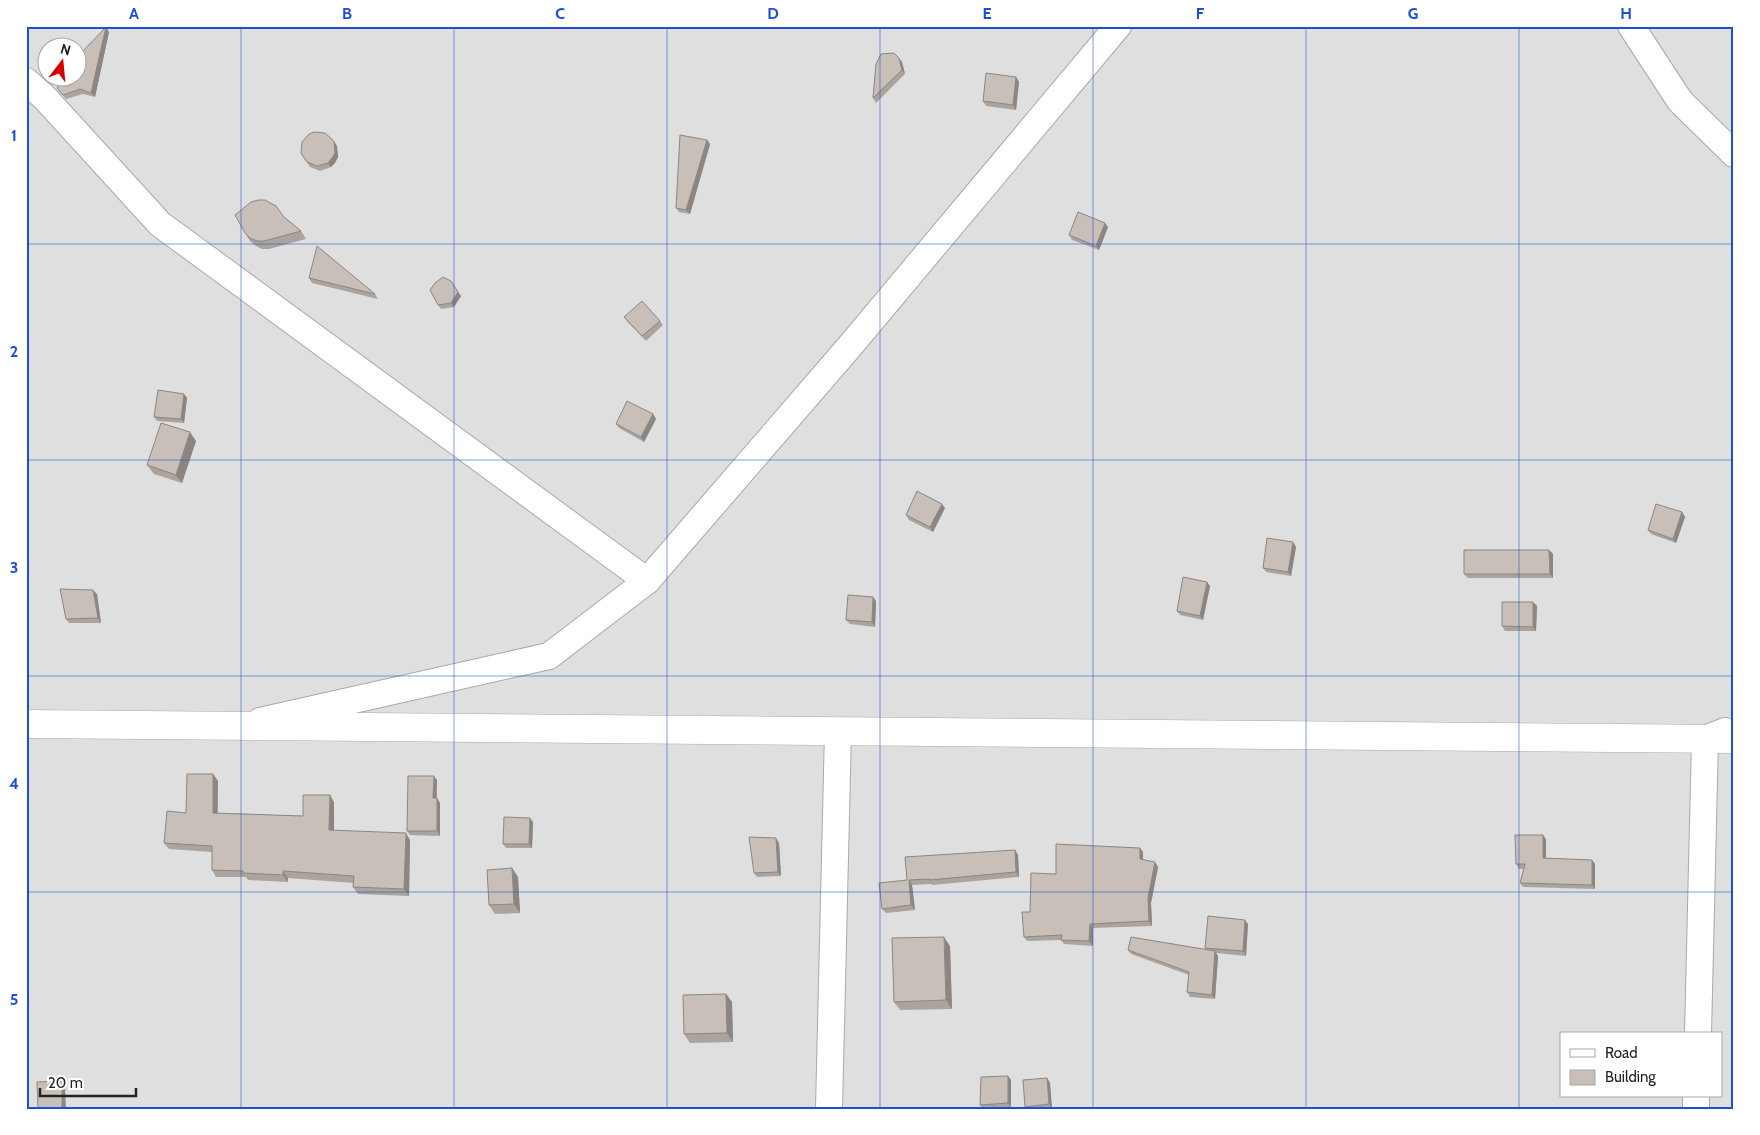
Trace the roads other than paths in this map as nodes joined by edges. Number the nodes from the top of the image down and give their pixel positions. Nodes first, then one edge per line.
1 (1118, 26) edge
2 (1631, 26) edge
3 (26, 81) edge
4 (1734, 154) edge
5 (647, 581) junction
6 (26, 724) edge
7 (236, 726) junction
8 (1734, 728) edge
9 (838, 731) junction
10 (1705, 739) junction
11 (1734, 739) edge
12 (1698, 1032) edge
13 (830, 1109) edge

1 - 5 street
2 - 4 street
3 - 5 street
5 - 7 street
6 - 7 street
7 - 9 street
8 - 10 street
9 - 10 street
9 - 13 street
10 - 11 street
10 - 12 street

